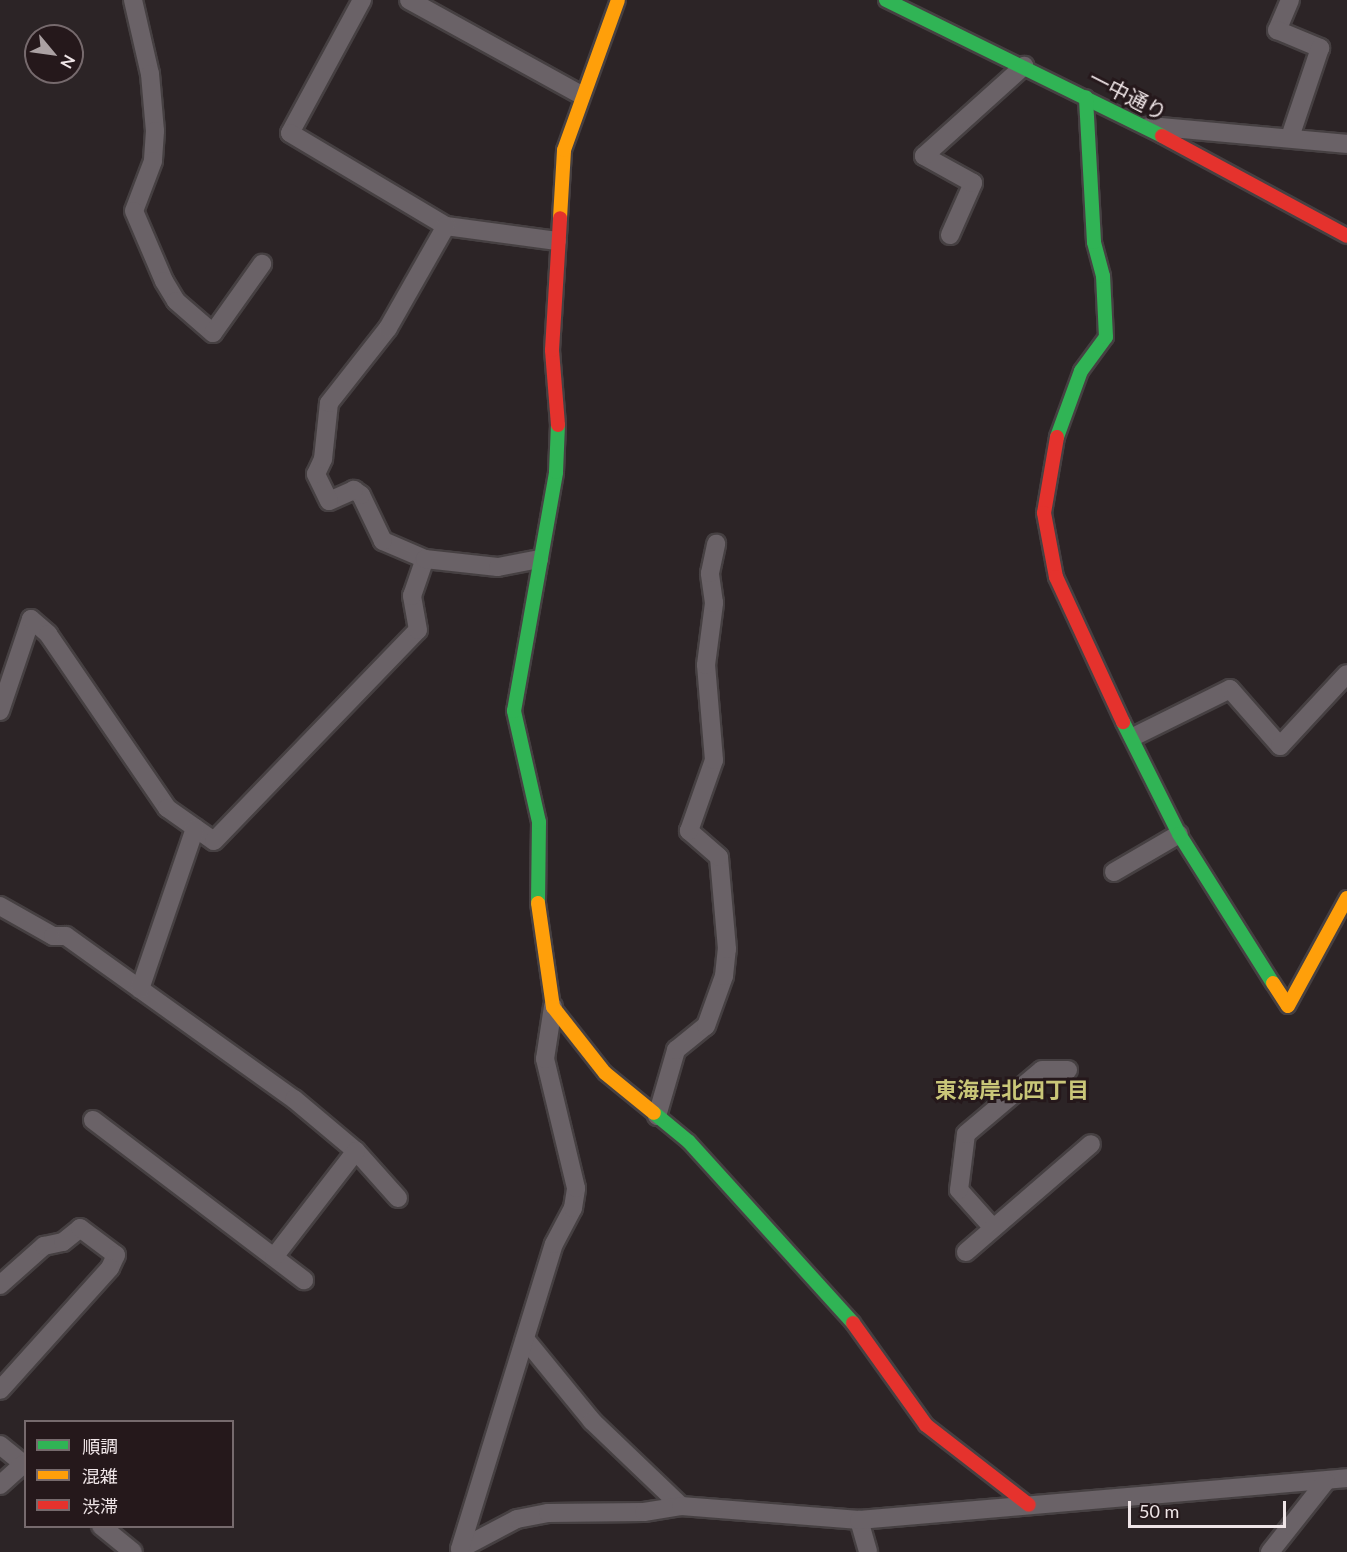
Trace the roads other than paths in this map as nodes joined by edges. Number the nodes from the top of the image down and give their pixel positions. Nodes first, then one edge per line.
1 (134, 0) edge
2 (362, 0) edge
3 (410, 0) edge
4 (618, 0) edge
5 (886, 0) edge
6 (1290, 0) edge
7 (1024, 66) junction
8 (581, 94) junction
9 (1086, 97) junction
10 (1142, 125) junction
11 (1290, 137) junction
12 (1347, 144) edge
13 (446, 226) junction
14 (950, 235) dead end
15 (1347, 236) edge
16 (557, 241) junction
17 (262, 264) dead end
18 (716, 544) dead end
19 (425, 559) junction
20 (539, 559) junction
21 (1347, 674) edge
22 (0, 711) edge
23 (1133, 737) junction
24 (195, 828) junction
25 (1179, 834) junction
26 (1114, 872) dead end
27 (1347, 898) edge
28 (0, 906) edge
29 (1340, 928) edge
30 (140, 989) junction
31 (553, 1007) junction
32 (1068, 1070) dead end
33 (657, 1116) junction
34 (93, 1120) dead end
35 (1091, 1144) dead end
36 (356, 1151) junction
37 (398, 1198) dead end
38 (993, 1228) junction
39 (966, 1252) dead end
40 (274, 1257) junction
41 (304, 1280) dead end
42 (0, 1285) edge
43 (525, 1339) junction
44 (0, 1390) edge
45 (0, 1445) edge
46 (24, 1464) edge
47 (24, 1466) edge
48 (1347, 1478) edge
49 (1326, 1481) junction
50 (0, 1485) edge
51 (1029, 1505) junction
52 (681, 1506) junction
53 (859, 1520) junction
54 (102, 1528) edge
55 (133, 1552) edge
56 (868, 1552) edge
57 (1270, 1552) edge

1 - 17 street
2 - 13 street
3 - 8 street
4 - 8 street
5 - 7 street, 一中通り
6 - 11 street
7 - 9 street, 一中通り
7 - 14 street
8 - 16 street
9 - 10 street, 一中通り
9 - 23 street
10 - 11 street
10 - 15 street, 一中通り
11 - 12 street
13 - 16 street
13 - 19 street
16 - 20 street
18 - 33 street
19 - 20 street
19 - 24 street
20 - 31 street
21 - 23 street
22 - 24 street
23 - 25 street
24 - 30 street
25 - 26 street
25 - 29 street
27 - 29 street
28 - 30 street
30 - 36 street
31 - 33 street
31 - 43 street
32 - 38 street
33 - 51 street
34 - 40 street
35 - 38 street
36 - 37 street
36 - 40 street
38 - 39 street
40 - 41 street
42 - 44 street
43 - 52 street
43 - 52 street
45 - 46 street
47 - 50 street
48 - 49 street
49 - 51 street
49 - 57 street
51 - 53 street
52 - 53 street
53 - 56 street
54 - 55 street

